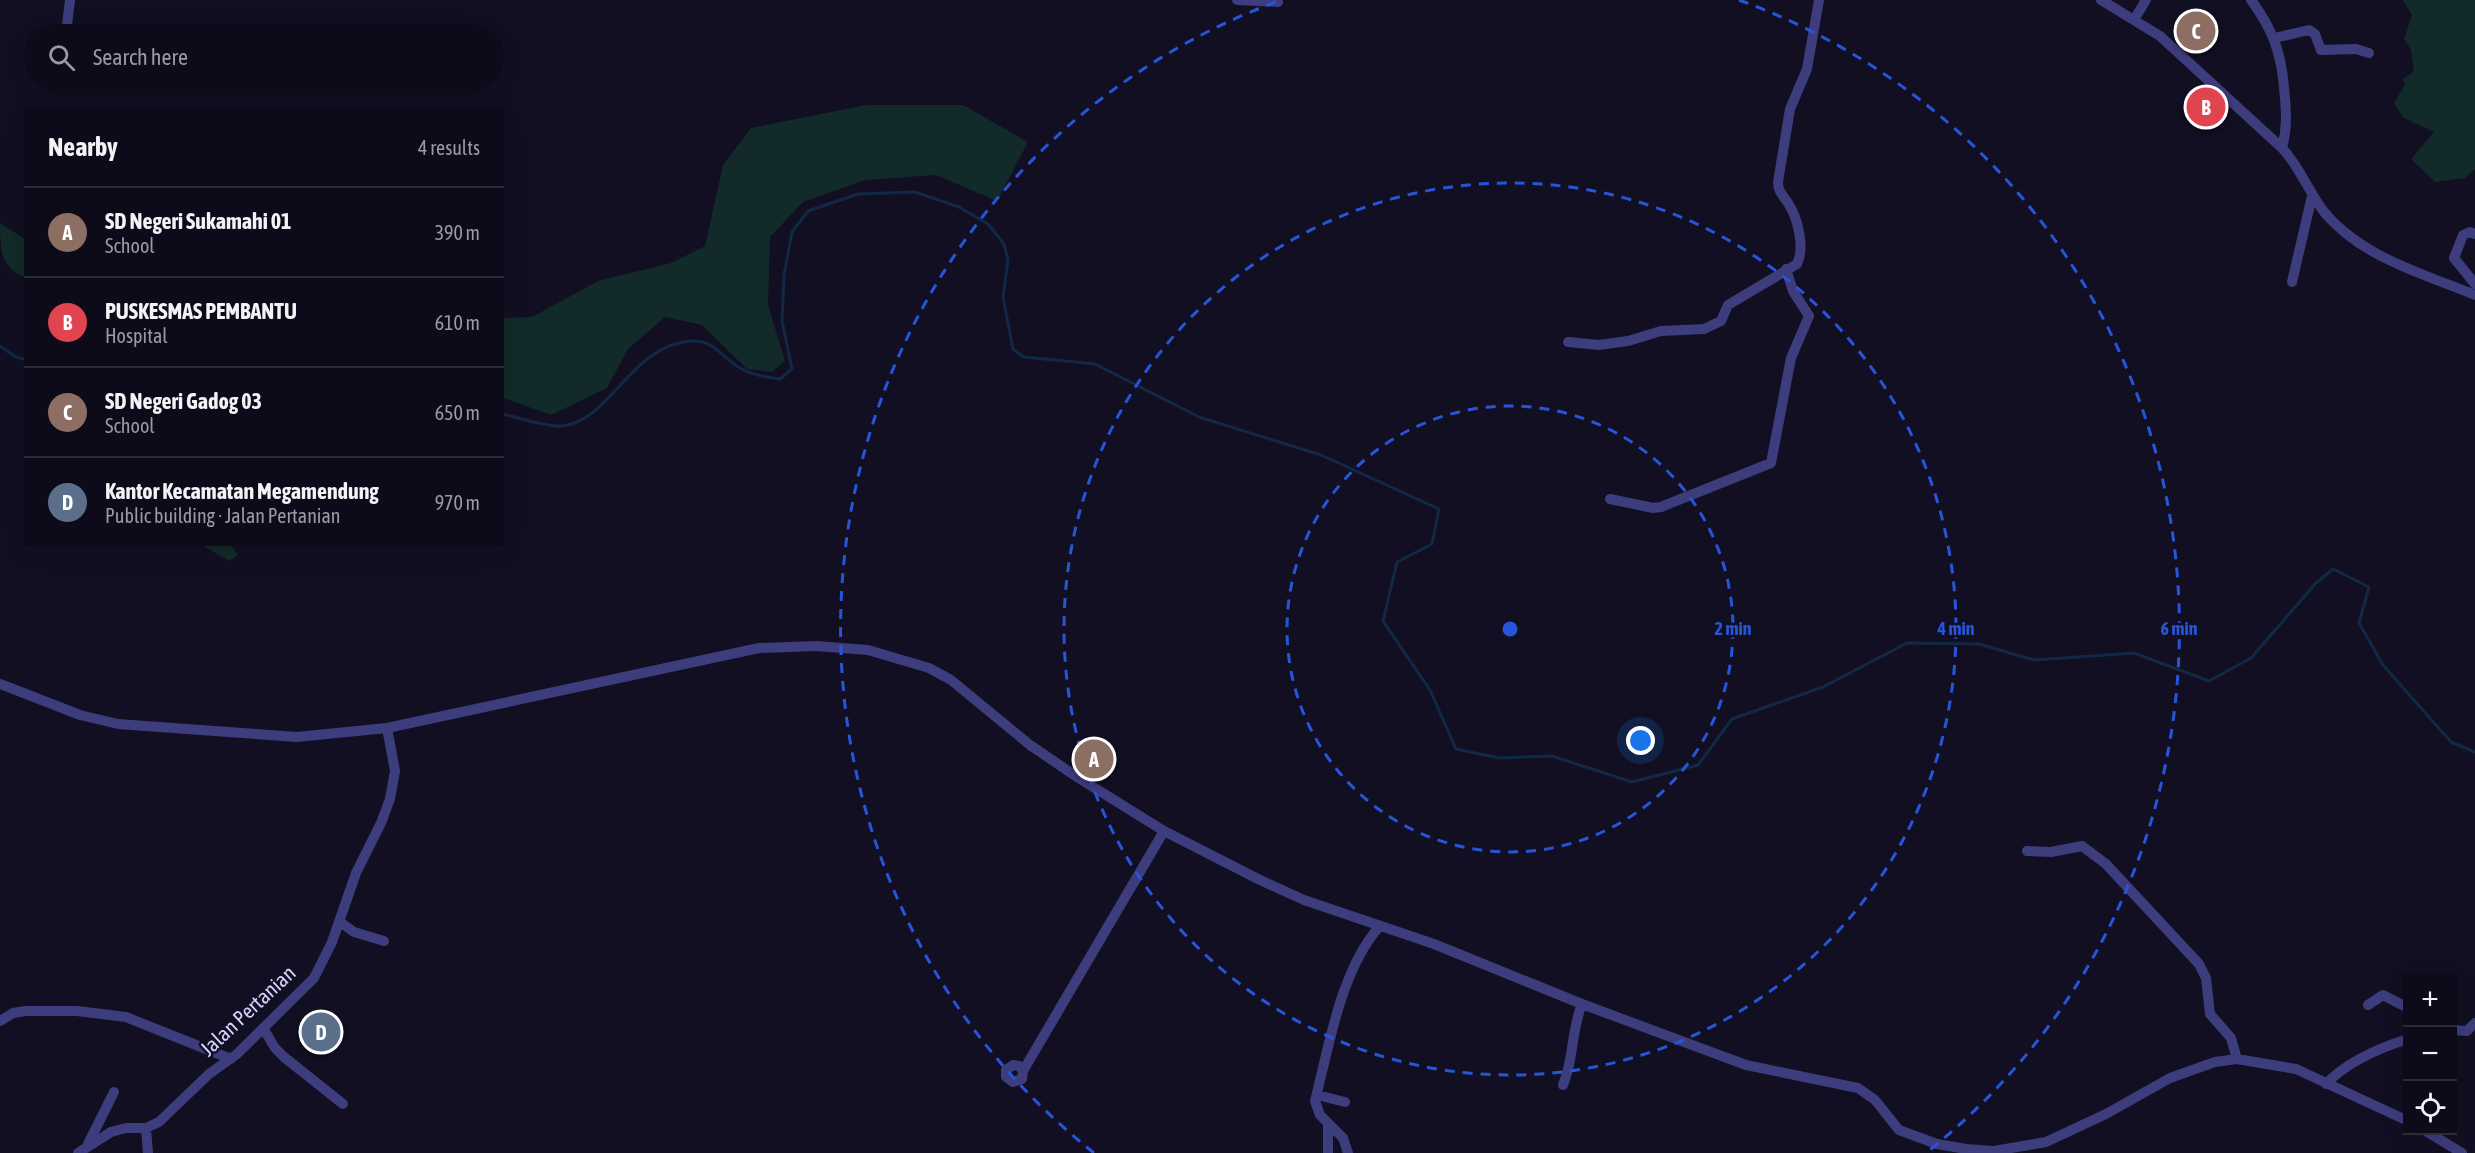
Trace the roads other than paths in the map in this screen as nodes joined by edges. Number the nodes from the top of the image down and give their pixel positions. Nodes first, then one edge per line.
1 (70, 0) edge
2 (1237, 0) edge
3 (1819, 0) edge
4 (2101, 0) edge
5 (2146, 0) edge
6 (2251, 0) edge
7 (1278, 2) dead end
8 (2135, 18) junction
9 (67, 24) edge
10 (2275, 38) junction
11 (2369, 53) dead end
12 (2282, 148) junction
13 (2312, 196) junction
14 (2475, 234) edge
15 (1786, 269) junction
16 (2292, 282) dead end
17 (2475, 285) edge
18 (2475, 295) edge
19 (1568, 342) dead end
20 (1610, 499) dead end
21 (0, 684) edge
22 (387, 728) junction
23 (1164, 831) junction
24 (2026, 851) dead end
25 (340, 922) junction
26 (1379, 927) junction
27 (384, 941) dead end
28 (1582, 1004) junction
29 (2368, 1005) dead end
30 (2403, 1005) edge
31 (0, 1021) edge
32 (2475, 1023) edge
33 (263, 1028) junction
34 (2457, 1030) edge
35 (2403, 1041) edge
36 (231, 1059) junction
37 (2237, 1059) junction
38 (1023, 1071) dead end
39 (2326, 1084) junction
40 (1563, 1085) dead end
41 (114, 1092) dead end
42 (1317, 1095) junction
43 (1345, 1102) dead end
44 (343, 1104) dead end
45 (2403, 1119) edge
46 (1328, 1125) junction
47 (146, 1128) junction
48 (2431, 1135) edge
49 (82, 1150) edge
50 (148, 1153) edge
51 (1328, 1153) edge
52 (1348, 1153) edge
53 (2462, 1153) edge

1 - 9 street
2 - 7 street
3 - 15 street
4 - 8 street
5 - 8 street
6 - 10 street
8 - 12 street
10 - 11 street
10 - 12 street
12 - 13 street
13 - 16 street
13 - 18 street
14 - 17 street
15 - 19 street
15 - 20 street
21 - 22 street
22 - 23 street
22 - 25 street, Jalan Pertanian
23 - 26 street
23 - 38 street
24 - 37 street
25 - 27 street
25 - 33 street, Jalan Pertanian
26 - 28 street
26 - 42 street
28 - 37 street
28 - 40 street
29 - 30 street
31 - 36 street
32 - 34 street
33 - 36 street, Jalan Pertanian
33 - 44 street
35 - 39 street
36 - 47 street, Jalan Pertanian
37 - 39 street
39 - 45 street
41 - 49 street
42 - 43 street
42 - 46 street
46 - 51 street
46 - 52 street
47 - 49 street
47 - 50 street
48 - 53 street

